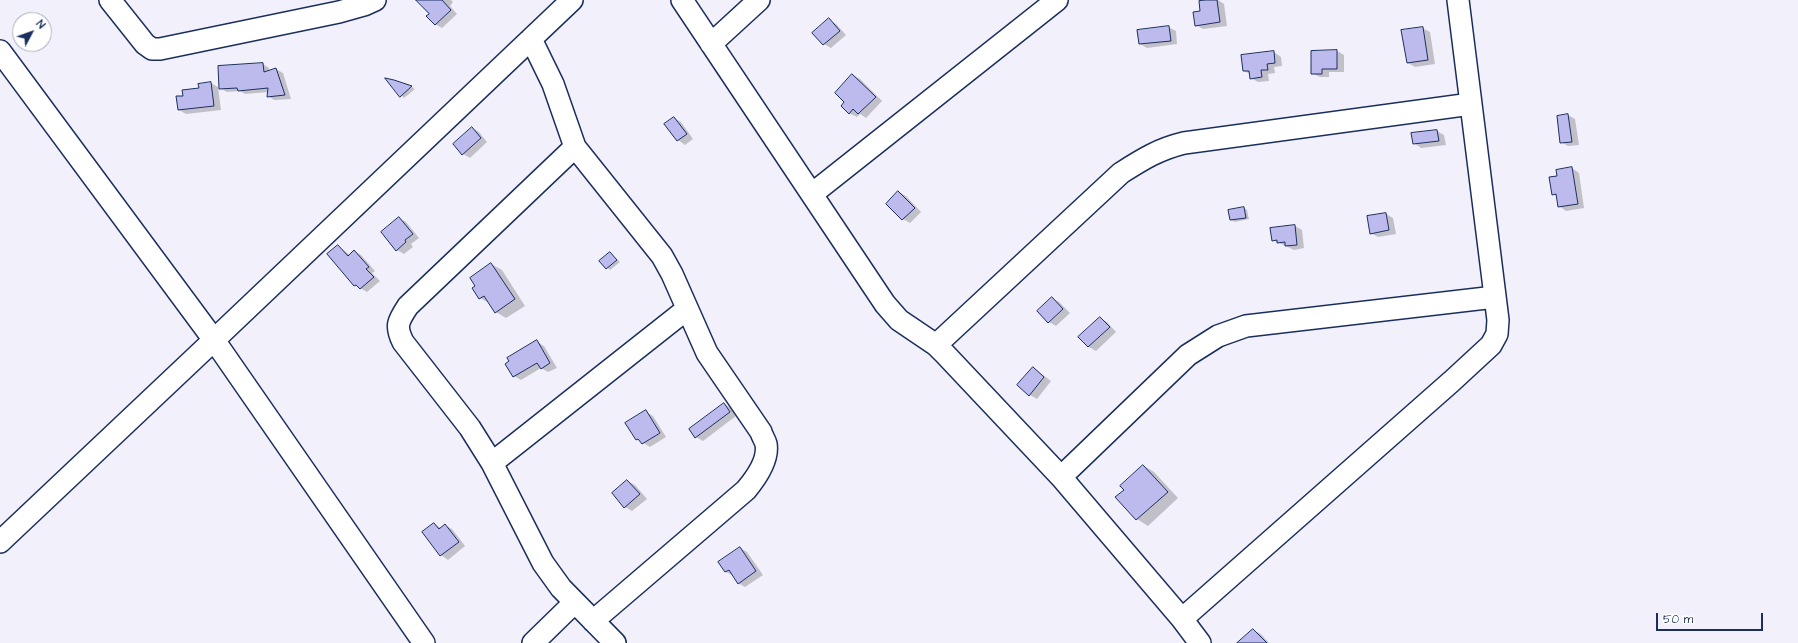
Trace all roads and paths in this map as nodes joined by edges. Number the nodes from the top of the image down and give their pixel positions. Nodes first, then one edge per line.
1 (110, 0) edge
2 (375, 0) edge
3 (572, 0) edge
4 (682, 0) edge
5 (759, 0) edge
6 (1057, 0) edge
7 (1458, 0) edge
8 (531, 39) junction
9 (711, 44) junction
10 (0, 51) edge
11 (1471, 104) junction
12 (575, 147) junction
13 (812, 194) junction
14 (1495, 297) junction
15 (687, 309) junction
16 (214, 340) junction
17 (936, 345) junction
18 (492, 463) junction
19 (1061, 477) junction
20 (0, 542) edge
21 (574, 603) junction
22 (1182, 619) junction
23 (592, 621) junction
24 (424, 643) edge
25 (533, 643) edge
26 (615, 643) edge
27 (1200, 643) edge

1 - 2 street
3 - 8 street
4 - 9 street
5 - 9 street
6 - 13 street
7 - 11 street
8 - 12 street
8 - 16 street
9 - 13 street
10 - 16 street
11 - 14 street
11 - 17 street
12 - 15 street
12 - 18 street
13 - 17 street
14 - 19 street
14 - 22 street
15 - 18 street
15 - 23 street
16 - 20 street
16 - 24 street
17 - 19 street
18 - 21 street
19 - 22 street
21 - 23 street
21 - 25 street
22 - 27 street
23 - 26 street

